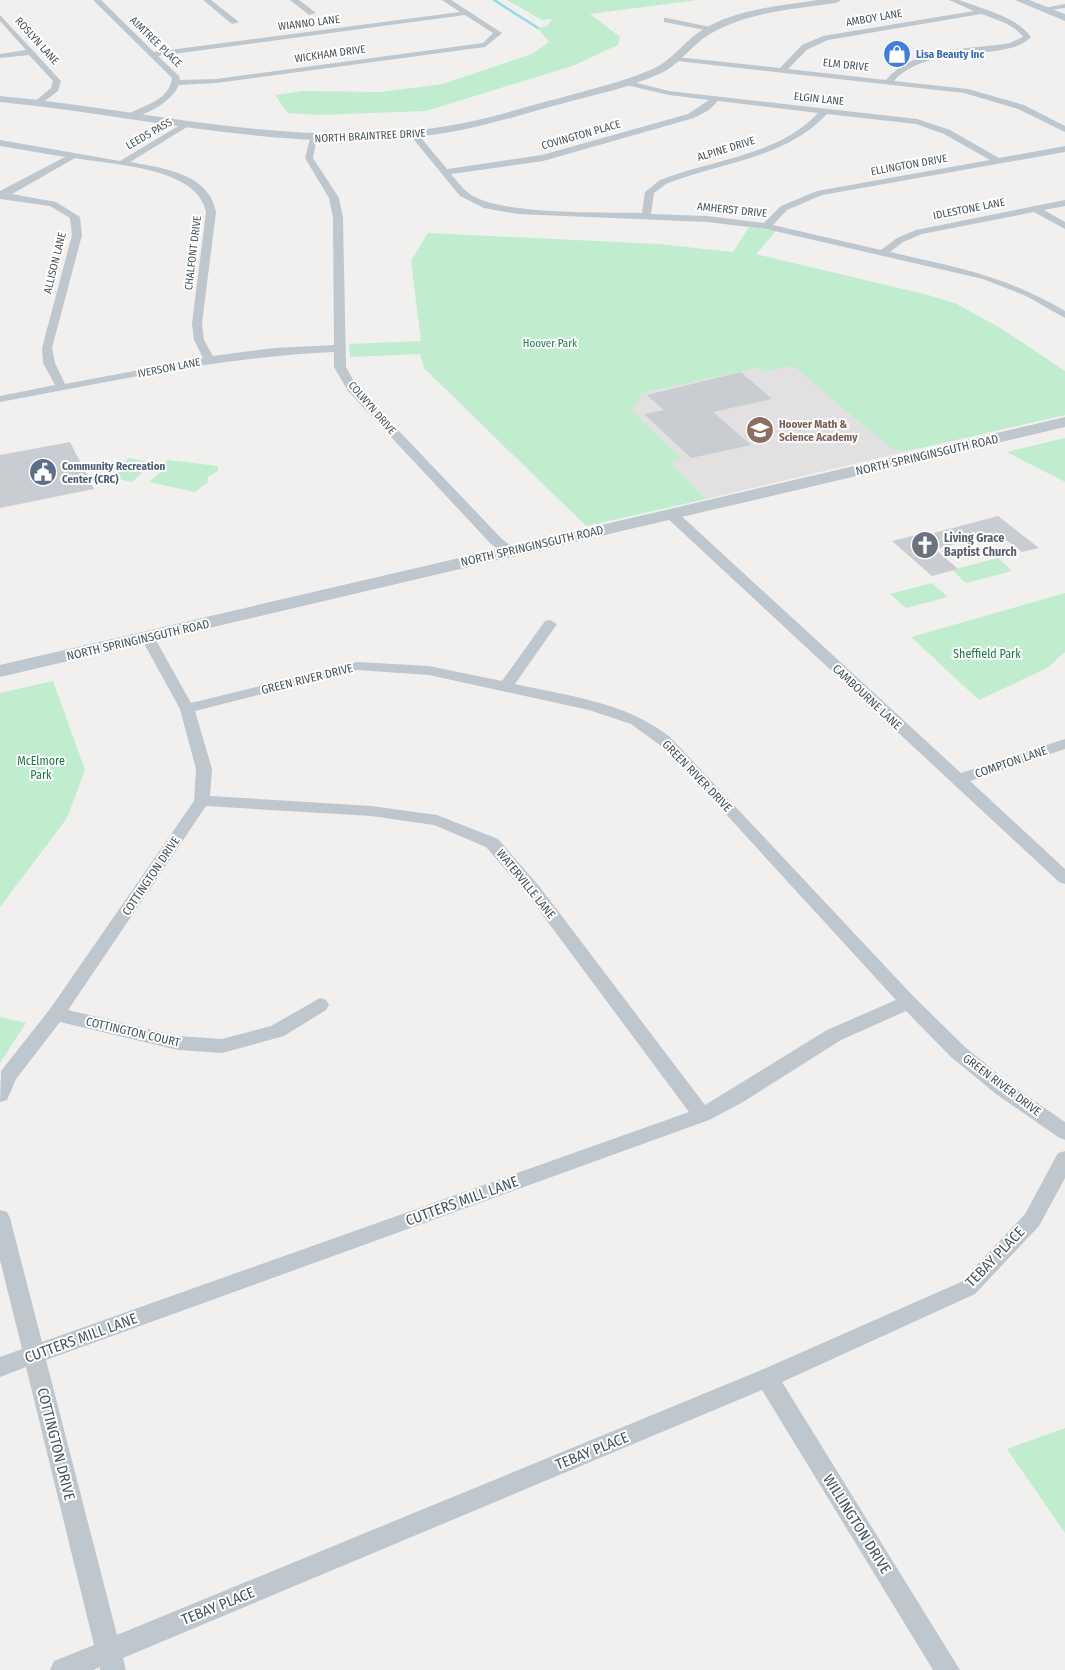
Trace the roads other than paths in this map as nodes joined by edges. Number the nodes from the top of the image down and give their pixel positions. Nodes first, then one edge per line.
1 (108, 0) edge
2 (207, 0) edge
3 (294, 0) edge
4 (446, 0) edge
5 (836, 0) edge
6 (953, 0) edge
7 (1020, 0) edge
8 (97, 1) edge
9 (1040, 4) edge
10 (1062, 8) edge
11 (981, 12) junction
12 (312, 13) dead end
13 (467, 13) junction
14 (0, 17) edge
15 (1065, 18) edge
16 (667, 20) dead end
17 (235, 22) dead end
18 (4, 25) edge
19 (710, 30) junction
20 (32, 52) junction
21 (153, 54) junction
22 (0, 56) edge
23 (677, 59) junction
24 (782, 70) junction
25 (888, 81) junction
26 (629, 82) junction
27 (177, 83) junction
28 (716, 98) junction
29 (0, 99) edge
30 (38, 102) junction
31 (825, 111) junction
32 (133, 115) junction
33 (188, 124) junction
34 (1065, 129) edge
35 (414, 135) junction
36 (314, 139) junction
37 (0, 143) edge
38 (1065, 149) edge
39 (75, 155) junction
40 (998, 161) junction
41 (122, 163) junction
42 (445, 172) junction
43 (1, 195) edge
44 (1065, 204) edge
45 (1035, 209) junction
46 (646, 216) junction
47 (766, 226) junction
48 (1065, 226) edge
49 (884, 252) junction
50 (1065, 314) edge
51 (340, 348) junction
52 (210, 360) junction
53 (62, 389) junction
54 (0, 399) edge
55 (1065, 422) edge
56 (671, 514) junction
57 (510, 551) junction
58 (550, 624) dead end
59 (148, 638) junction
60 (0, 671) edge
61 (506, 686) junction
62 (187, 709) junction
63 (1065, 744) edge
64 (957, 780) junction
65 (202, 801) junction
66 (1065, 878) edge
67 (908, 1002) junction
68 (320, 1005) dead end
69 (56, 1014) junction
70 (0, 1094) edge
71 (702, 1115) junction
72 (1065, 1132) edge
73 (1065, 1159) edge
74 (0, 1218) edge
75 (33, 1355) junction
76 (0, 1367) edge
77 (767, 1378) junction
78 (111, 1661) edge
79 (63, 1670) edge
80 (947, 1670) edge

1 - 8 street
2 - 17 street
3 - 12 street
4 - 13 street
5 - 19 street, NORTH BRAINTREE DRIVE
6 - 11 street
7 - 9 main road
8 - 21 street, AIMTREE PLACE
9 - 10 main road
9 - 15 main road
11 - 24 street, AMBOY LANE
11 - 25 street
13 - 21 street, WIANNO LANE
13 - 27 street, WICKHAM DRIVE
14 - 18 street, ROSLYN LANE
16 - 19 street
18 - 20 street, ROSLYN LANE
19 - 23 street, NORTH BRAINTREE DRIVE
20 - 22 street
20 - 30 street, ROSLYN LANE
21 - 27 street, AIMTREE PLACE
23 - 24 street, ELM DRIVE
23 - 26 street, NORTH BRAINTREE DRIVE
24 - 25 street, ELM DRIVE
25 - 34 street, ELM DRIVE
26 - 28 street, ELGIN LANE
26 - 35 street, NORTH BRAINTREE DRIVE
27 - 32 street, AIMTREE PLACE
28 - 31 street, ELGIN LANE
28 - 42 street, COVINGTON PLACE
29 - 30 street, NORTH BRAINTREE DRIVE
30 - 32 street, NORTH BRAINTREE DRIVE
31 - 40 street, ELGIN LANE
31 - 46 street, ALPINE DRIVE
32 - 33 street, NORTH BRAINTREE DRIVE
33 - 36 street, NORTH BRAINTREE DRIVE
33 - 41 street, LEEDS PASS
35 - 36 street, NORTH BRAINTREE DRIVE
35 - 42 street, AMHERST DRIVE
36 - 51 street, COLWYN DRIVE
37 - 39 street, CHALFONT DRIVE
38 - 40 street, ELLINGTON DRIVE
39 - 41 street, CHALFONT DRIVE
39 - 43 street
40 - 47 street, ELLINGTON DRIVE
41 - 52 street, CHALFONT DRIVE
42 - 46 street, AMHERST DRIVE
43 - 53 street, ALLISON LANE
44 - 45 street, IDLESTONE LANE
45 - 48 street
45 - 49 street, IDLESTONE LANE
46 - 47 street, AMHERST DRIVE
47 - 49 street, AMHERST DRIVE
49 - 50 street, AMHERST DRIVE
51 - 52 street, IVERSON LANE
51 - 57 street, COLWYN DRIVE
52 - 53 street, IVERSON LANE
53 - 54 street, IVERSON LANE
55 - 56 street, NORTH SPRINGINSGUTH ROAD
56 - 57 street, NORTH SPRINGINSGUTH ROAD
56 - 64 street, CAMBOURNE LANE
57 - 59 street, NORTH SPRINGINSGUTH ROAD
58 - 61 street
59 - 60 street, NORTH SPRINGINSGUTH ROAD
59 - 62 street
61 - 62 street, GREEN RIVER DRIVE
61 - 67 street, GREEN RIVER DRIVE
62 - 65 street
63 - 64 street, COMPTON LANE
64 - 66 street, CAMBOURNE LANE
65 - 69 street, COTTINGTON DRIVE
65 - 71 street, WATERVILLE LANE
67 - 71 street, CUTTERS MILL LANE
67 - 72 street, GREEN RIVER DRIVE
68 - 69 street, COTTINGTON COURT
69 - 70 street, COTTINGTON DRIVE
71 - 75 street, CUTTERS MILL LANE
73 - 77 street, TEBAY PLACE
74 - 75 street, COTTINGTON DRIVE
75 - 76 street, CUTTERS MILL LANE
75 - 78 street, COTTINGTON DRIVE
77 - 78 street, TEBAY PLACE
77 - 80 street, WILLINGTON DRIVE
78 - 79 street, TEBAY PLACE

